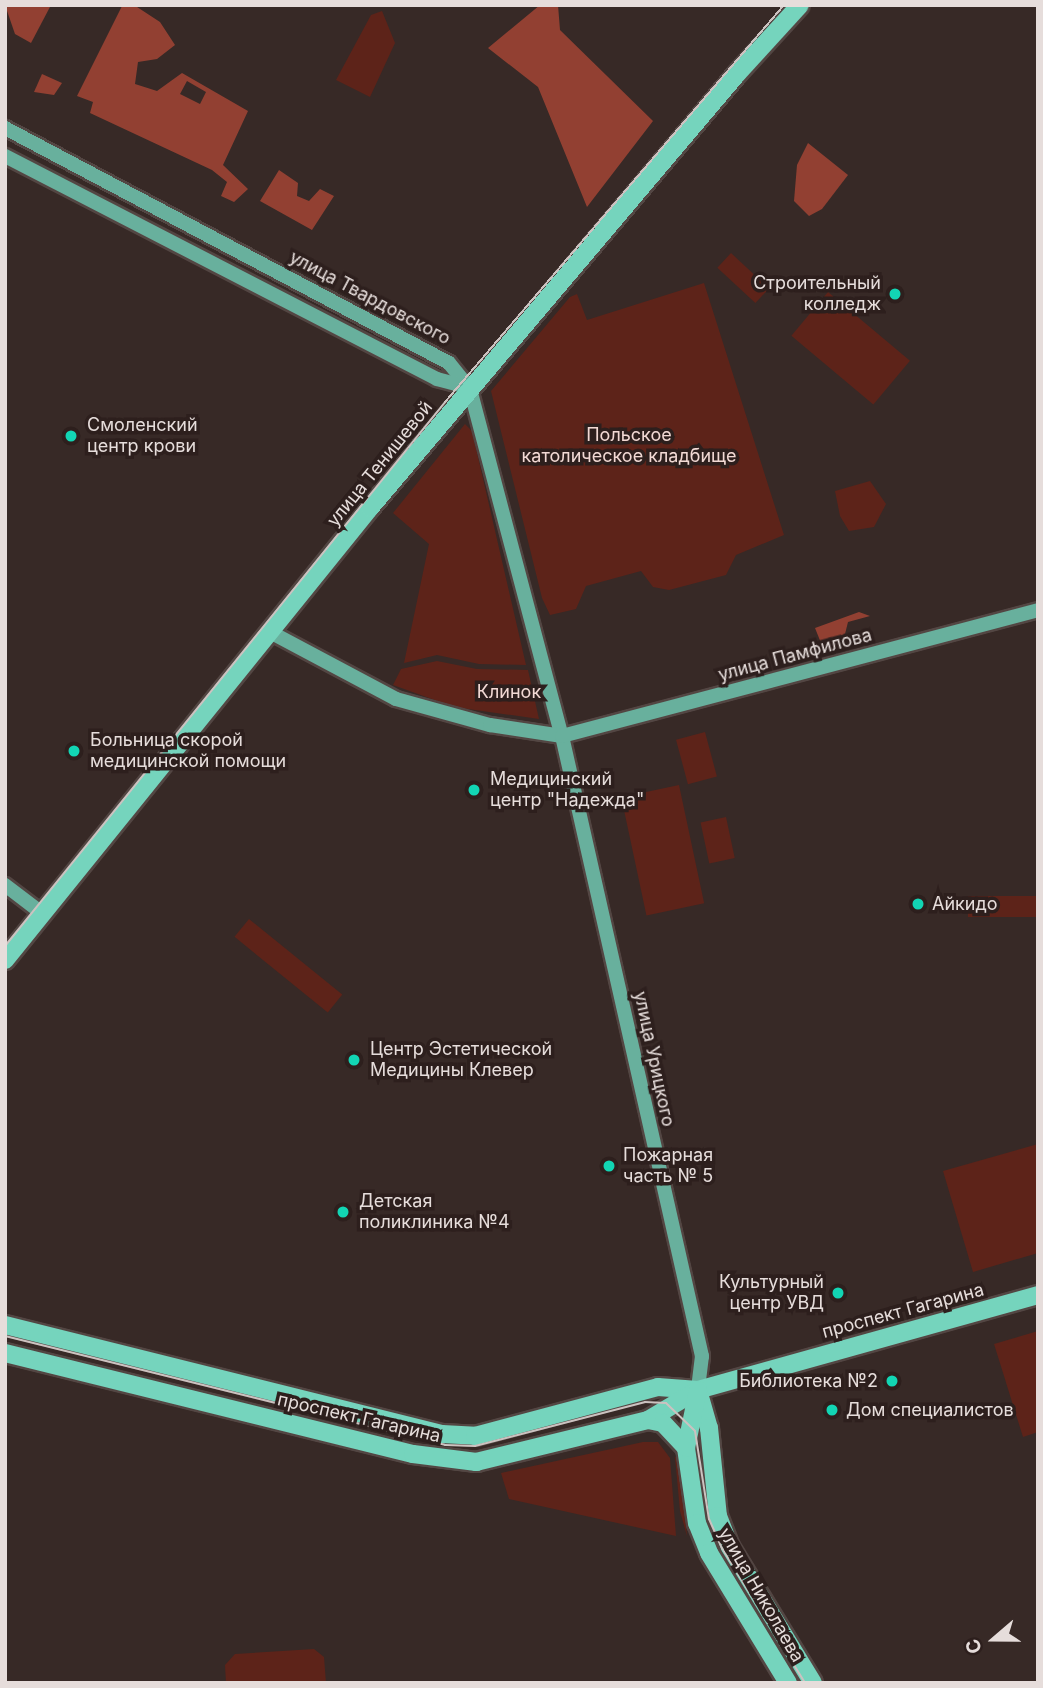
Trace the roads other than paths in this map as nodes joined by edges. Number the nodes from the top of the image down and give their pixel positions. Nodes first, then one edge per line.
1 (800, 5) edge
2 (5, 128) edge
3 (5, 156) edge
4 (206, 233) junction
5 (194, 252) junction
6 (470, 388) junction
7 (1038, 610) edge
8 (272, 633) junction
9 (562, 736) junction
10 (5, 885) edge
11 (43, 914) junction
12 (5, 960) edge
13 (1038, 1295) edge
14 (5, 1325) edge
15 (5, 1353) edge
16 (698, 1390) junction
17 (648, 1420) junction
18 (686, 1448) junction
19 (788, 1683) edge
20 (813, 1683) edge

1 - 6 main road, улица Тенишевой
2 - 4 street, улица Твардовского
3 - 5 street
4 - 5 street
4 - 6 street, улица Твардовского
5 - 6 street
6 - 8 main road, улица Тенишевой
6 - 9 street, улица Урицкого
7 - 9 street, улица Памфилова
8 - 9 street
8 - 11 main road, улица Тенишевой
9 - 16 street, улица Урицкого
10 - 11 street
11 - 12 main road, улица Тенишевой
13 - 16 main road, проспект Гагарина
14 - 16 main road, проспект Гагарина
15 - 17 main road, проспект Гагарина
16 - 17 main road, проспект Гагарина
16 - 18 main road, улица Николаева
16 - 20 main road, улица Николаева
17 - 18 main road
18 - 19 main road, улица Николаева

